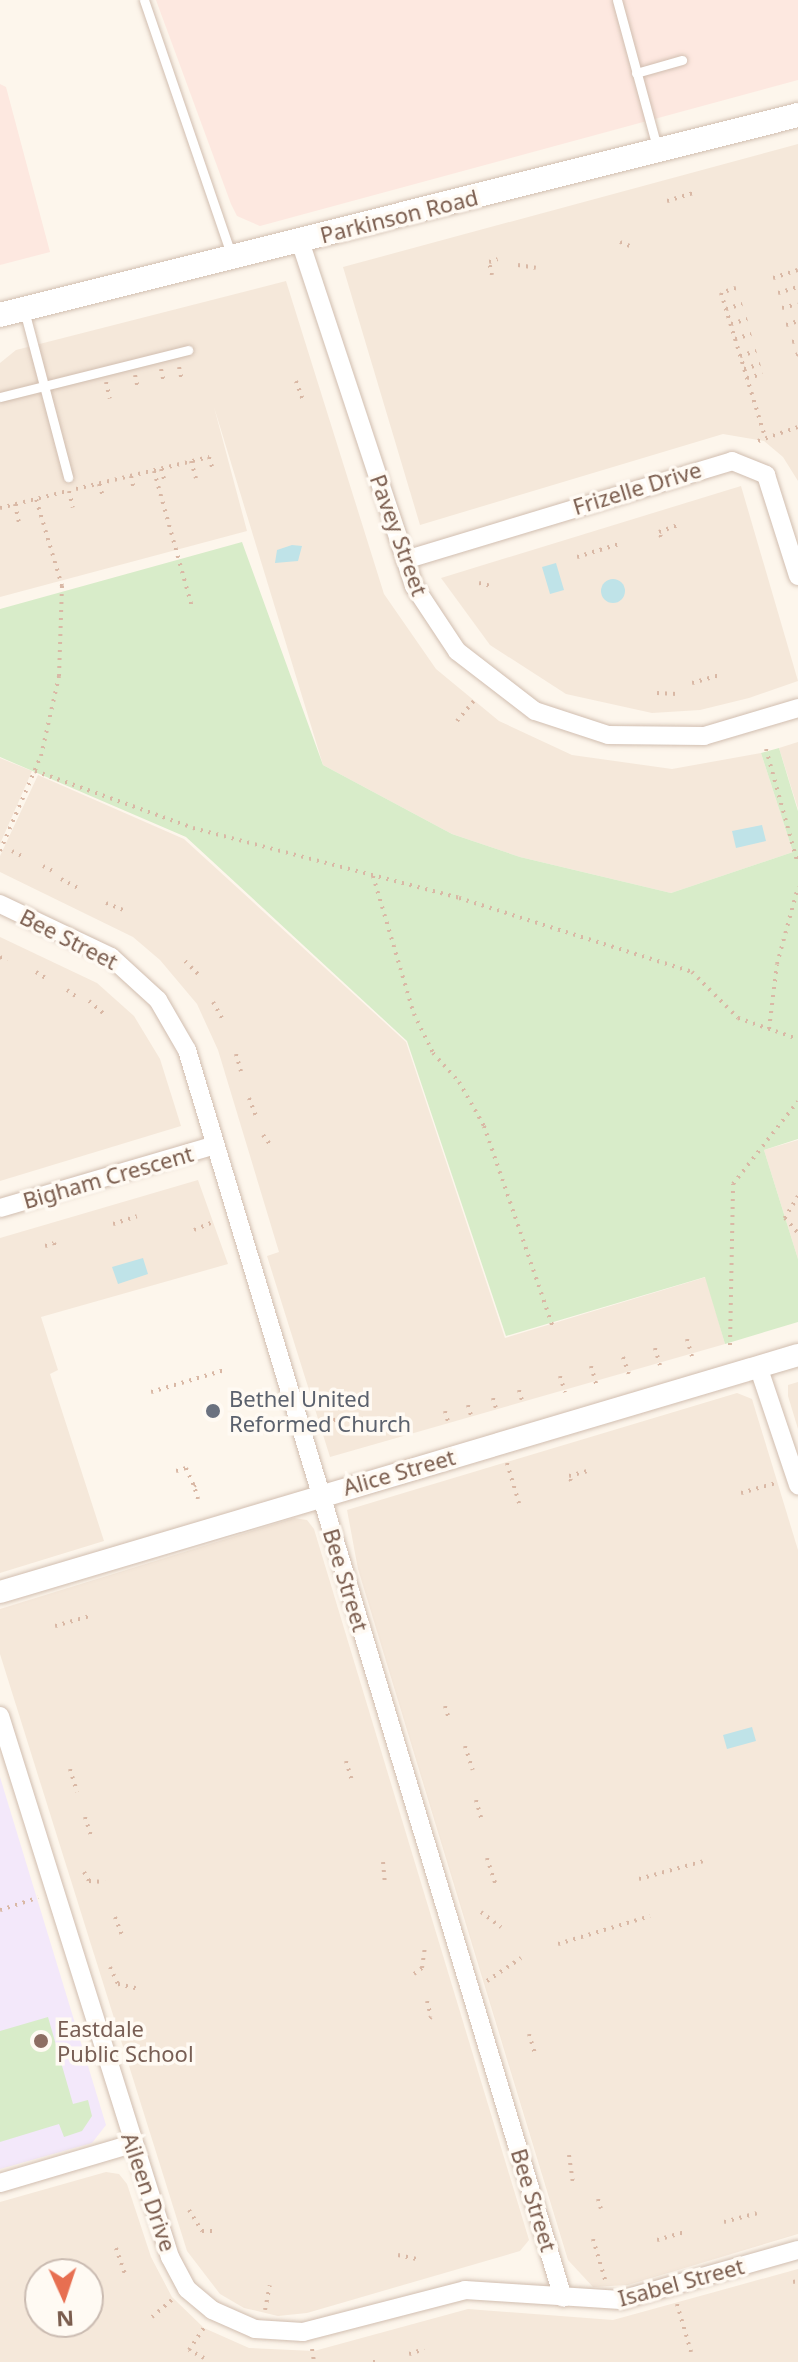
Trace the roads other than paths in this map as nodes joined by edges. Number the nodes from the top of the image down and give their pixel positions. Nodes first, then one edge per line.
1 (144, 0) edge
2 (617, 0) edge
3 (682, 60) dead end
4 (636, 73) junction
5 (798, 115) edge
6 (658, 151) junction
7 (300, 241) junction
8 (232, 258) junction
9 (24, 309) junction
10 (0, 315) edge
11 (188, 350) dead end
12 (44, 386) junction
13 (0, 397) edge
14 (68, 477) dead end
15 (405, 560) junction
16 (798, 576) edge
17 (798, 708) edge
18 (0, 904) edge
19 (215, 1145) junction
20 (0, 1208) edge
21 (798, 1355) edge
22 (758, 1366) junction
23 (789, 1484) edge
24 (321, 1495) junction
25 (0, 1592) edge
26 (0, 1716) edge
27 (132, 2144) junction
28 (0, 2183) edge
29 (798, 2250) edge
30 (563, 2298) junction

1 - 8 lane
2 - 4 lane
3 - 4 lane
4 - 6 lane
5 - 6 main road, Parkinson Road
6 - 7 main road, Parkinson Road
7 - 8 main road, Parkinson Road
7 - 15 street, Pavey Street
8 - 9 main road, Parkinson Road
9 - 10 main road, Parkinson Road
9 - 12 lane
11 - 12 lane
12 - 13 lane
12 - 14 lane
15 - 16 street, Frizelle Drive
15 - 17 street, Pavey Street
18 - 19 street, Bee Street
19 - 20 street, Bigham Crescent
19 - 24 street, Bee Street
21 - 22 street, Alice Street
22 - 23 street
22 - 24 street, Alice Street
24 - 25 street, Alice Street
24 - 30 street, Bee Street
26 - 27 street, Aileen Drive
27 - 28 street
27 - 30 street, Aileen Drive
29 - 30 street, Isabel Street

